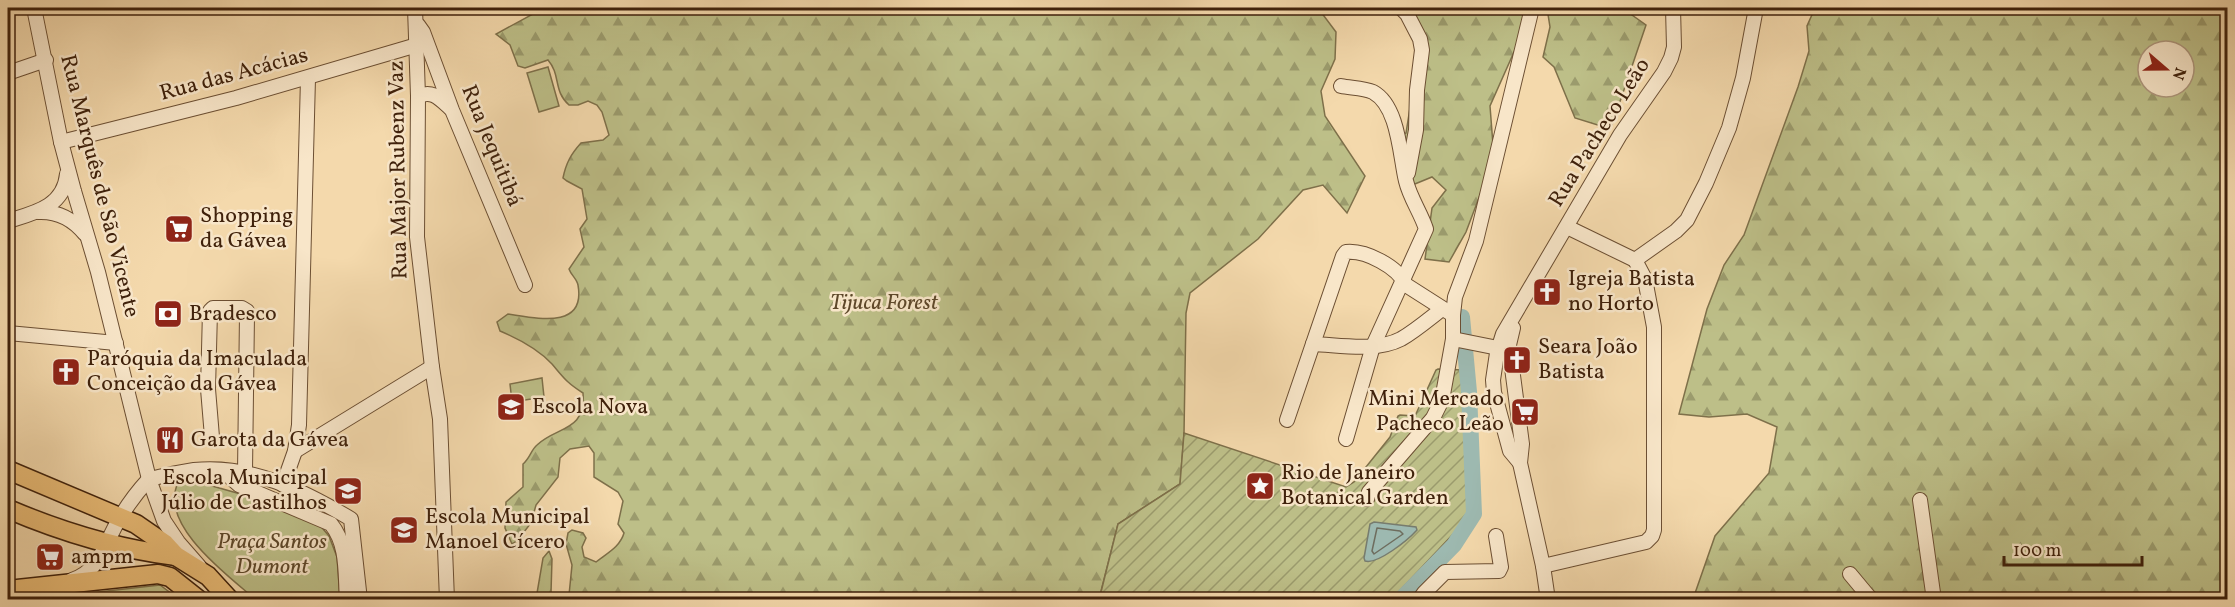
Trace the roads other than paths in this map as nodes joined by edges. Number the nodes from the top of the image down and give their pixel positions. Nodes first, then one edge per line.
1 (34, 8) edge
2 (416, 8) edge
3 (1401, 8) edge
4 (1532, 8) edge
5 (1673, 8) edge
6 (1756, 8) edge
7 (417, 24) junction
8 (417, 45) junction
9 (46, 60) junction
10 (8, 73) edge
11 (308, 78) junction
12 (1341, 86) dead end
13 (418, 96) junction
14 (452, 110) junction
15 (61, 142) junction
16 (67, 163) junction
17 (1406, 181) junction
18 (38, 212) junction
19 (8, 222) edge
20 (1567, 227) junction
21 (89, 242) junction
22 (1635, 260) junction
23 (1539, 274) junction
24 (1403, 278) junction
25 (525, 285) dead end
26 (1447, 312) junction
27 (8, 333) edge
28 (1453, 339) junction
29 (116, 343) junction
30 (1313, 344) junction
31 (1373, 346) junction
32 (1498, 351) junction
33 (1510, 362) junction
34 (432, 366) junction
35 (1515, 386) junction
36 (1494, 392) junction
37 (1287, 420) dead end
38 (299, 424) junction
39 (325, 434) junction
40 (212, 437) dead end
41 (1346, 439) dead end
42 (296, 451) junction
43 (1520, 463) junction
44 (8, 470) edge
45 (223, 471) junction
46 (245, 472) junction
47 (148, 479) junction
48 (283, 485) junction
49 (1366, 499) dead end
50 (1920, 500) dead end
51 (8, 509) edge
52 (121, 516) junction
53 (1496, 536) dead end
54 (107, 544) junction
55 (176, 556) junction
56 (1543, 566) junction
57 (1850, 574) dead end
58 (208, 576) junction
59 (57, 585) junction
60 (8, 590) edge
61 (199, 600) edge
62 (230, 600) edge
63 (347, 600) edge
64 (360, 600) edge
65 (447, 600) edge
66 (1419, 600) edge
67 (1548, 600) edge
68 (1874, 600) edge
69 (1934, 600) edge

1 - 9 street, Rua Marquês de São Vicente
2 - 7 street, Rua Major Rubenz Vaz
3 - 17 street
4 - 26 street
5 - 20 street, Rua Pacheco Leão
6 - 22 street
7 - 8 street, Rua Major Rubenz Vaz
7 - 14 street, Rua Jequitibá
8 - 11 street, Rua das Acácias
8 - 13 street, Rua Major Rubenz Vaz
9 - 10 street
9 - 15 street, Rua Marquês de São Vicente
11 - 15 street, Rua das Acácias
11 - 38 street
12 - 17 street
13 - 14 street
13 - 34 street, Rua Major Rubenz Vaz
14 - 25 street, Rua Jequitibá
15 - 16 street, Rua Marquês de São Vicente
16 - 18 street
16 - 21 street, Rua Marquês de São Vicente
17 - 24 street
18 - 19 street
18 - 21 street
20 - 22 street
20 - 23 street, Rua Pacheco Leão
21 - 29 street, Rua Marquês de São Vicente
22 - 56 street
23 - 32 street, Rua Pacheco Leão
23 - 33 street, Rua Pacheco Leão
24 - 26 street
24 - 30 street
24 - 31 street
26 - 28 street
26 - 31 street
27 - 29 street
28 - 32 street
28 - 49 street
29 - 47 street, Rua Marquês de São Vicente
30 - 31 street
30 - 37 street
31 - 41 street
32 - 33 street
32 - 36 street, Rua Pacheco Leão
33 - 35 street, Rua Pacheco Leão
34 - 39 street
34 - 65 street, Rua Major Rubenz Vaz
35 - 36 street
35 - 43 street, Rua Pacheco Leão
36 - 43 street, Rua Pacheco Leão
38 - 39 street
38 - 42 street
39 - 42 street
40 - 46 street
42 - 48 street
43 - 56 street, Rua Pacheco Leão
44 - 52 main road
45 - 46 street
45 - 47 street
45 - 63 street
46 - 48 street
47 - 52 street
47 - 58 street
48 - 64 street
50 - 69 street
51 - 54 main road
52 - 54 street
52 - 55 main road
53 - 66 street
54 - 55 main road
54 - 59 street
55 - 58 main road
56 - 67 street, Rua Pacheco Leão
57 - 68 street
58 - 62 main road
59 - 60 main road
59 - 61 main road

